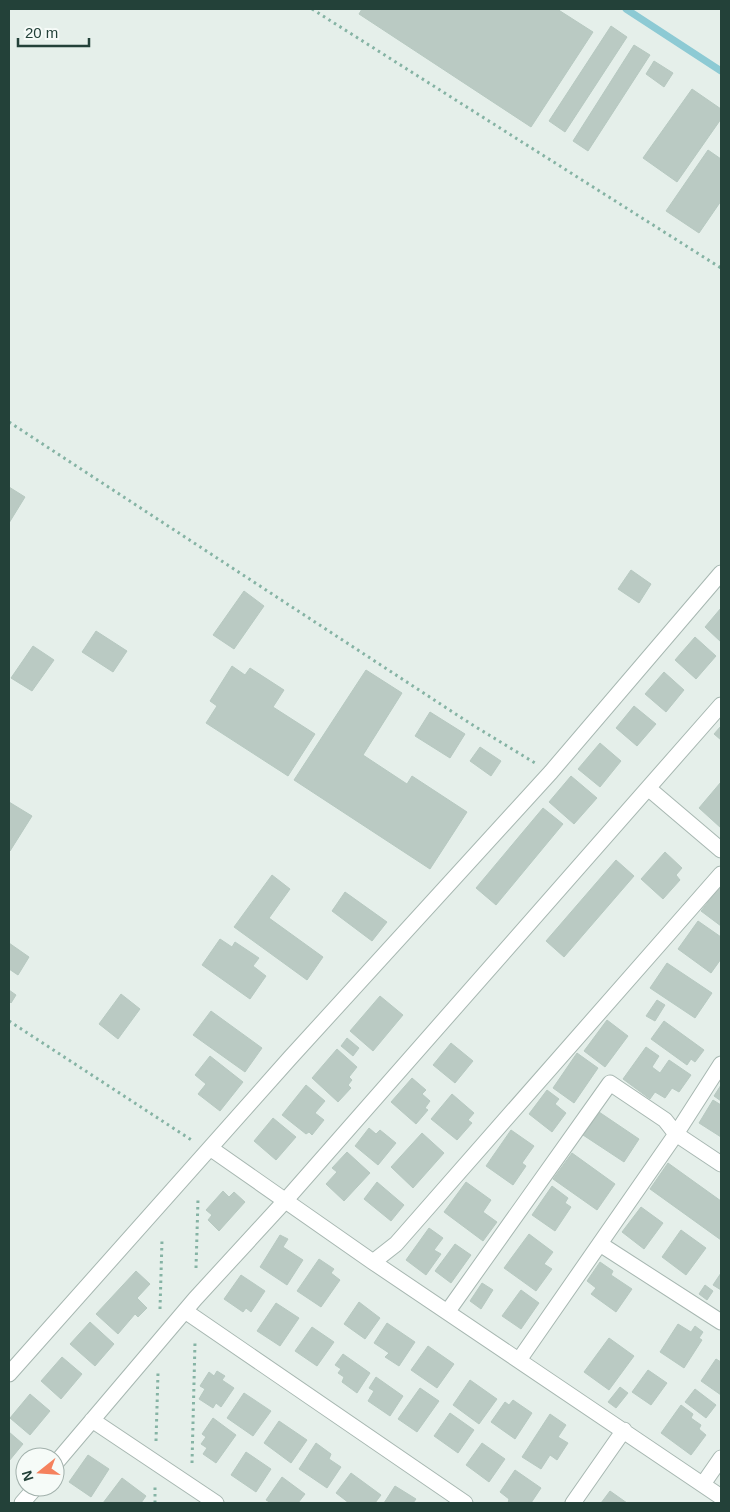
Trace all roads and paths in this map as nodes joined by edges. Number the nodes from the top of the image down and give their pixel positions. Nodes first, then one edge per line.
1 (312, 9) edge
2 (721, 268) edge
3 (9, 422) edge
4 (721, 573) edge
5 (721, 705) edge
6 (551, 772) junction
7 (648, 788) junction
8 (721, 850) edge
9 (721, 874) edge
10 (9, 1021) edge
11 (721, 1064) edge
12 (676, 1134) junction
13 (210, 1148) junction
14 (721, 1164) edge
15 (198, 1199) dead end
16 (285, 1201) junction
17 (600, 1244) junction
18 (373, 1262) junction
19 (196, 1299) junction
20 (448, 1311) junction
21 (190, 1314) junction
22 (721, 1322) edge
23 (519, 1360) junction
24 (9, 1374) edge
25 (92, 1420) junction
26 (624, 1430) junction
27 (65, 1452) edge
28 (721, 1458) edge
29 (703, 1484) junction
30 (191, 1487) junction
31 (721, 1497) edge
32 (216, 1503) edge
33 (465, 1503) edge
34 (573, 1503) edge

1 - 2 path
3 - 6 path
4 - 6 street
5 - 7 street
6 - 13 street
7 - 8 street
7 - 16 street
9 - 18 street
10 - 13 path
11 - 12 street
12 - 14 street
12 - 17 street
12 - 20 street
13 - 16 street
13 - 24 street
15 - 19 path
16 - 18 street
16 - 19 street
17 - 22 street
17 - 23 street
18 - 20 street
19 - 21 street
20 - 23 street
21 - 25 street
21 - 30 path
21 - 33 street
23 - 26 street
25 - 27 street
25 - 30 street
26 - 29 street
26 - 34 street
28 - 29 street
29 - 31 street
30 - 32 street

